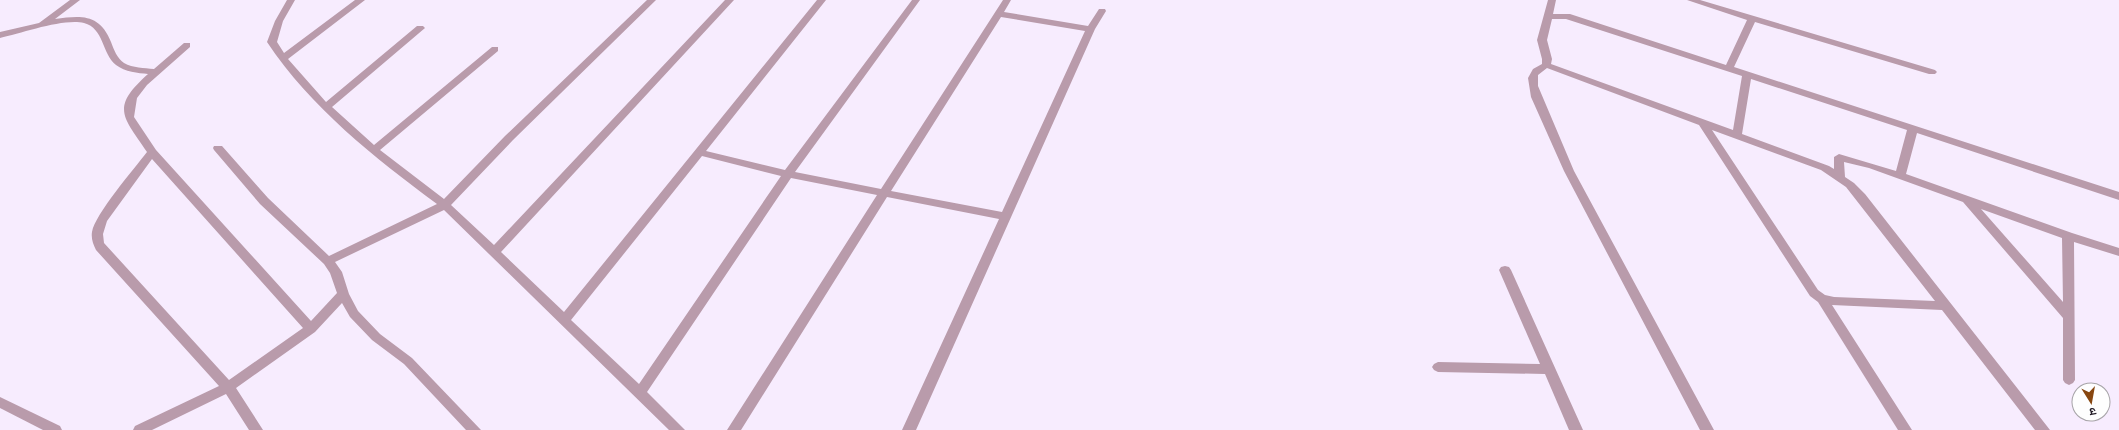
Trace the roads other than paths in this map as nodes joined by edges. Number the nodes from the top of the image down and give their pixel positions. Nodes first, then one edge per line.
1 (76, 0) edge
2 (292, 0) edge
3 (361, 0) edge
4 (652, 0) edge
5 (730, 0) edge
6 (822, 0) edge
7 (916, 0) edge
8 (1007, 0) edge
9 (1552, 0) edge
10 (1691, 0) edge
11 (1102, 11) dead end
12 (997, 14) junction
13 (1548, 17) junction
14 (1752, 19) junction
15 (39, 27) junction
16 (420, 28) dead end
17 (1090, 29) junction
18 (0, 35) edge
19 (187, 45) dead end
20 (495, 49) dead end
21 (283, 58) junction
22 (1546, 65) junction
23 (1729, 69) junction
24 (156, 72) junction
25 (1932, 72) dead end
26 (1747, 75) junction
27 (326, 107) junction
28 (1703, 124) junction
29 (1913, 128) junction
30 (1737, 136) junction
31 (218, 148) dead end
32 (374, 150) junction
33 (152, 152) junction
34 (700, 152) junction
35 (788, 174) junction
36 (1900, 176) junction
37 (1840, 177) junction
38 (885, 192) junction
39 (2119, 196) edge
40 (1968, 200) junction
41 (445, 205) junction
42 (1006, 217) junction
43 (2068, 236) junction
44 (494, 252) junction
45 (2119, 252) edge
46 (328, 261) junction
47 (1505, 270) dead end
48 (343, 294) junction
49 (1822, 299) junction
50 (1945, 306) junction
51 (2069, 317) junction
52 (564, 320) junction
53 (311, 329) junction
54 (1438, 367) dead end
55 (1550, 368) junction
56 (2069, 380) dead end
57 (228, 387) junction
58 (640, 393) junction
59 (2, 406) edge
60 (56, 430) edge
61 (140, 430) edge
62 (256, 430) edge
63 (474, 430) edge
64 (678, 430) edge
65 (734, 430) edge
66 (909, 430) edge
67 (1576, 430) edge
68 (1707, 430) edge
69 (1905, 430) edge
70 (2043, 430) edge

1 - 15 street
2 - 21 street
3 - 21 street
4 - 41 street
5 - 44 street
6 - 34 street
7 - 35 street
8 - 12 street
9 - 13 street
10 - 14 street
11 - 17 street
12 - 17 street
12 - 38 street
13 - 22 street
13 - 23 street
14 - 23 street
14 - 25 street
15 - 18 street
15 - 24 street
16 - 27 street
17 - 42 street
19 - 24 street
20 - 32 street
21 - 27 street
22 - 28 street
22 - 68 street
23 - 26 street
24 - 33 street
26 - 29 street
26 - 30 street
27 - 32 street
28 - 30 street
28 - 49 street
29 - 36 street
29 - 39 street
30 - 37 street
31 - 46 street
32 - 41 street
33 - 53 street
33 - 57 street
34 - 35 street
34 - 52 street
35 - 38 street
35 - 58 street
36 - 37 street
36 - 40 street
37 - 50 street
38 - 42 street
38 - 65 street
40 - 43 street
40 - 51 street
41 - 44 street
41 - 46 street
42 - 66 street
43 - 45 street
43 - 51 street
44 - 52 street
46 - 48 street
47 - 55 street
48 - 53 street
48 - 63 street
49 - 50 street
49 - 69 street
50 - 70 street
51 - 56 street
52 - 58 street
53 - 57 street
54 - 55 street
55 - 67 street
57 - 61 street
57 - 62 street
58 - 64 street
59 - 60 street

